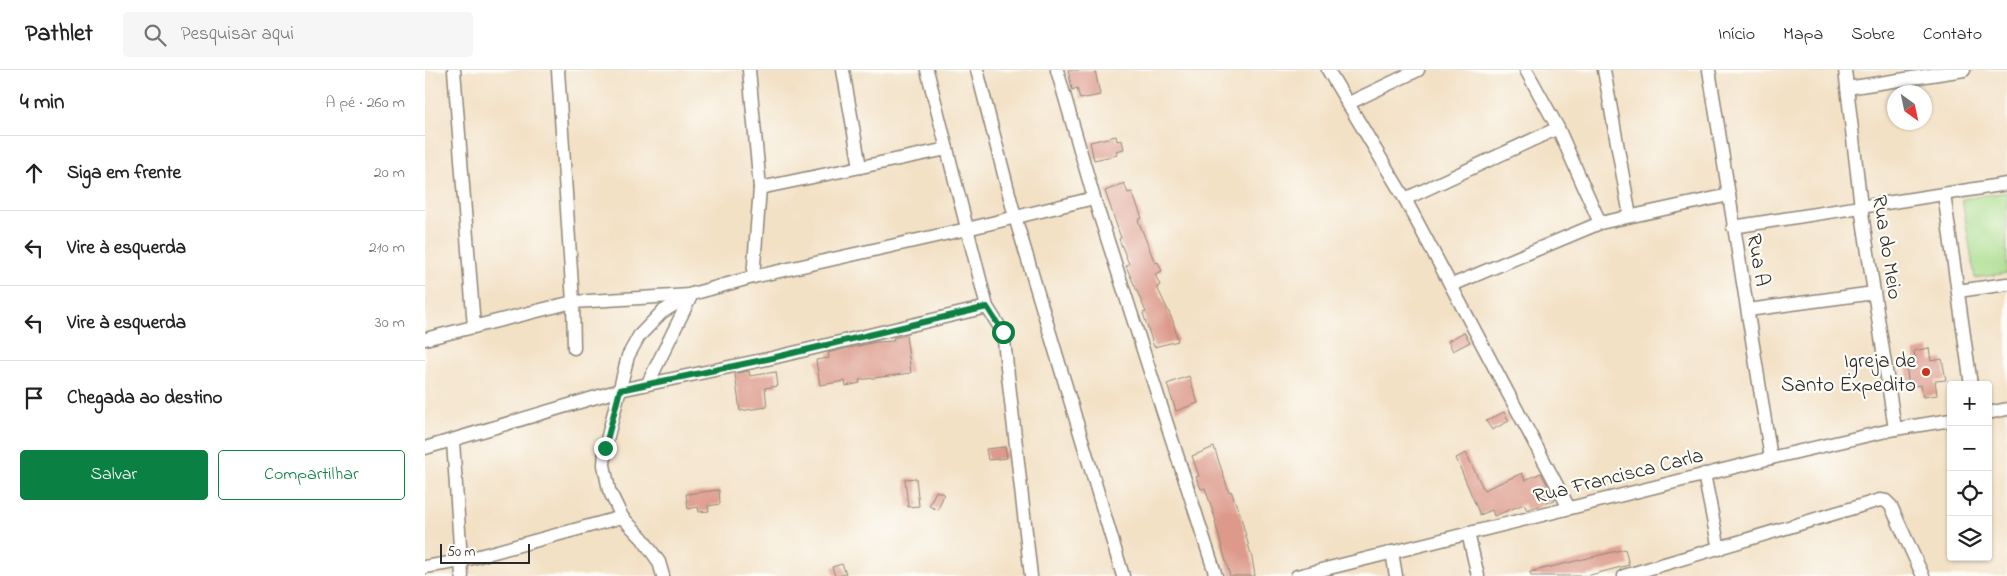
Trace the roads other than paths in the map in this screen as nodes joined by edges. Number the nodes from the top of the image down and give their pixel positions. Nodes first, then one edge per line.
1 (454, 70) edge
2 (558, 70) edge
3 (762, 70) edge
4 (843, 70) edge
5 (927, 70) edge
6 (977, 70) edge
7 (1057, 70) edge
8 (1328, 70) edge
9 (1418, 70) edge
10 (1526, 70) edge
11 (1604, 70) edge
12 (1709, 70) edge
13 (1845, 70) edge
14 (1964, 70) edge
15 (749, 72) edge
16 (1847, 88) junction
17 (1347, 104) junction
18 (1558, 128) junction
19 (947, 150) junction
20 (861, 167) junction
21 (2007, 184) edge
22 (760, 188) junction
23 (1944, 194) junction
24 (1729, 195) junction
25 (1094, 198) junction
26 (1405, 199) junction
27 (1861, 207) junction
28 (1630, 216) junction
29 (1015, 217) junction
30 (1600, 223) junction
31 (1733, 227) junction
32 (967, 229) junction
33 (753, 277) junction
34 (2007, 284) edge
35 (1452, 285) junction
36 (1958, 291) junction
37 (1875, 293) junction
38 (692, 294) junction
39 (573, 302) junction
40 (987, 307) junction
41 (1748, 310) junction
42 (474, 327) junction
43 (425, 339) edge
44 (574, 348) dead end
45 (1970, 381) edge
46 (648, 383) junction
47 (620, 390) junction
48 (2007, 409) edge
49 (1992, 412) edge
50 (1947, 421) edge
51 (1895, 429) junction
52 (453, 441) junction
53 (425, 448) edge
54 (1771, 458) junction
55 (1704, 474) junction
56 (1569, 508) junction
57 (622, 517) junction
58 (1468, 533) junction
59 (1719, 549) junction
60 (1392, 552) junction
61 (461, 560) junction
62 (425, 567) edge
63 (462, 576) edge
64 (663, 576) edge
65 (1031, 576) edge
66 (1123, 576) edge
67 (1216, 576) edge
68 (1297, 576) edge
69 (1396, 576) edge
70 (1478, 576) edge
71 (1624, 576) edge
72 (1923, 576) edge

1 - 42 street
2 - 39 street
3 - 15 street
4 - 20 street
5 - 19 street
6 - 29 street
7 - 25 street
8 - 17 street
9 - 17 street
10 - 18 street
11 - 28 street
12 - 24 street, Rua A
13 - 16 street, Rua do Meio
14 - 16 street
15 - 22 street
16 - 27 street, Rua do Meio
17 - 26 street
18 - 26 street
18 - 30 street
19 - 20 street
19 - 32 street
20 - 22 street
21 - 23 street
22 - 33 street
23 - 27 street
23 - 36 street
24 - 28 street
24 - 31 street, Rua A
25 - 29 street
25 - 67 street
26 - 35 street
27 - 31 street
27 - 37 street, Rua do Meio
28 - 30 street
29 - 32 street
29 - 66 street
30 - 35 street
31 - 41 street, Rua A
32 - 33 street
32 - 40 street
33 - 38 street
34 - 36 street
35 - 56 street
36 - 45 street
37 - 41 street
37 - 51 street, Rua do Meio
38 - 39 street
38 - 46 street
38 - 47 street
39 - 42 street
39 - 44 street
40 - 46 street
40 - 65 street
41 - 54 street, Rua A
42 - 43 street
46 - 47 street
47 - 52 street
47 - 57 street
48 - 49 street
50 - 51 street, Rua Francisca Carla
51 - 54 street, Rua Francisca Carla
52 - 53 street
52 - 61 street
54 - 55 street, Rua Francisca Carla
55 - 56 street, Rua Francisca Carla
55 - 59 street
56 - 58 street, Rua Francisca Carla
57 - 61 street
57 - 64 street
58 - 60 street, Rua Francisca Carla
58 - 70 street
59 - 71 street
59 - 72 street
60 - 68 street, Rua Francisca Carla
60 - 69 street
61 - 62 street
61 - 63 street

